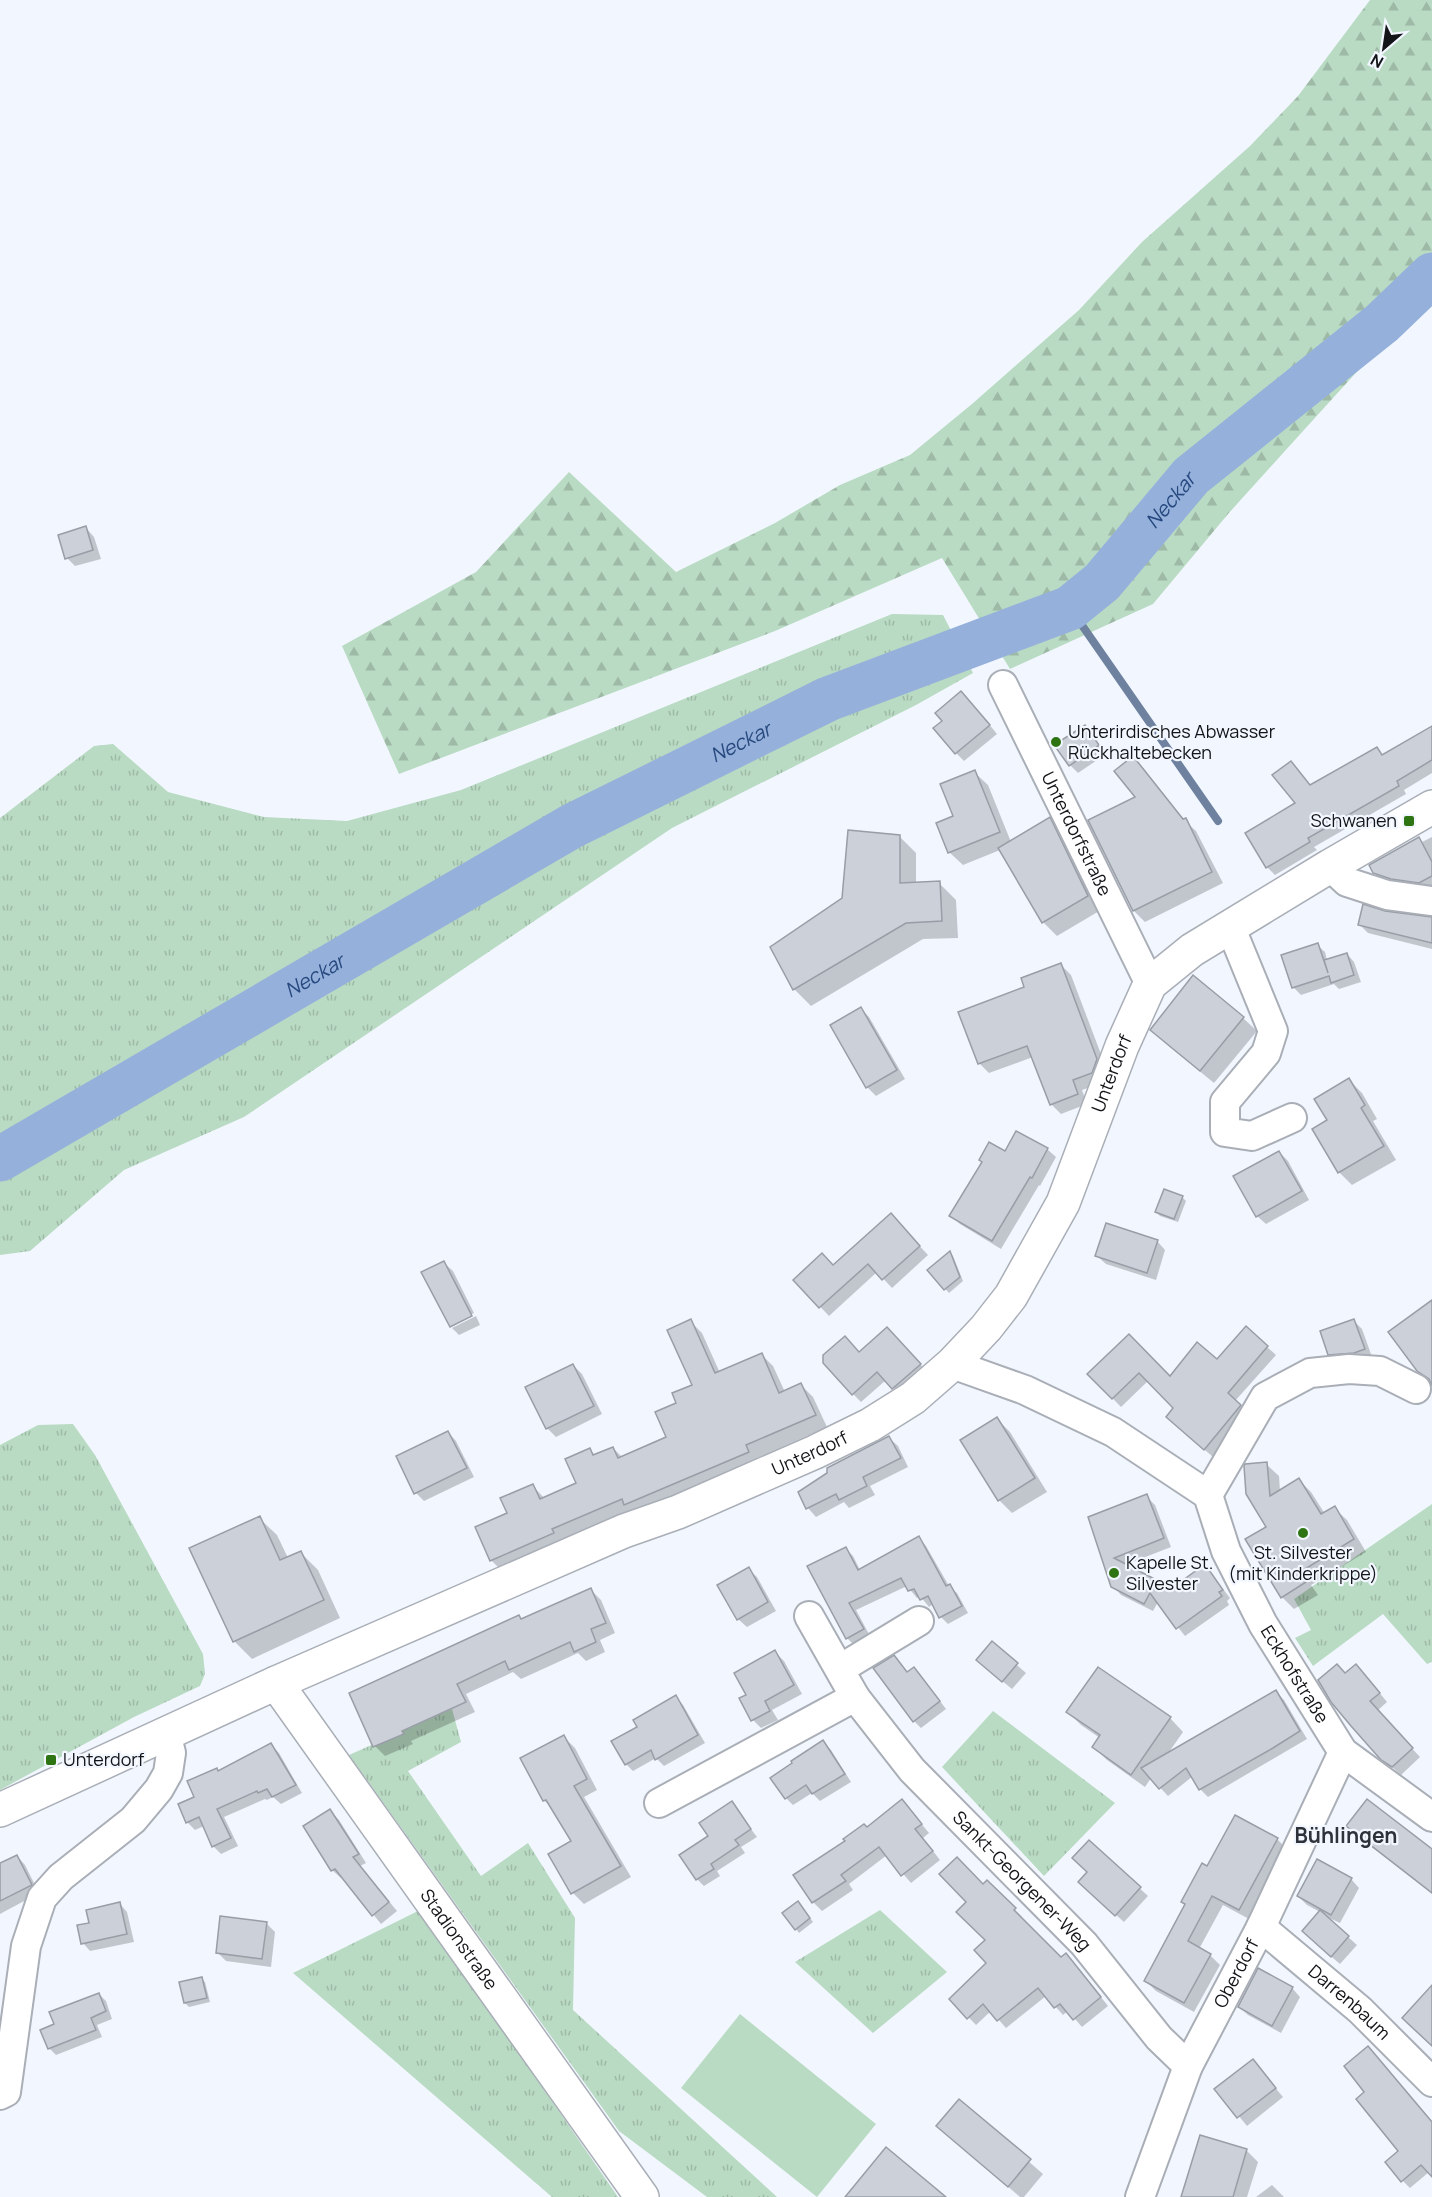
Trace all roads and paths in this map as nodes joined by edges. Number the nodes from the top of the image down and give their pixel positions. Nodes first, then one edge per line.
1 (1003, 685) dead end
2 (1432, 807) edge
3 (1330, 866) junction
4 (1432, 901) edge
5 (1230, 926) junction
6 (1150, 984) junction
7 (1292, 1118) dead end
8 (952, 1364) junction
9 (1416, 1389) dead end
10 (1208, 1495) junction
11 (809, 1616) dead end
12 (919, 1621) dead end
13 (840, 1669) junction
14 (276, 1683) junction
15 (855, 1697) junction
16 (166, 1733) junction
17 (1343, 1752) junction
18 (659, 1803) dead end
19 (0, 1810) edge
20 (1432, 1817) edge
21 (1261, 1927) junction
22 (1188, 2066) junction
23 (1432, 2082) edge
24 (0, 2095) edge
25 (642, 2197) edge
26 (1140, 2197) edge

1 - 6 street, Unterdorfstraße
2 - 3 street, Unterdorf
3 - 4 street
3 - 5 street, Unterdorf
5 - 6 street, Unterdorf
5 - 7 street
6 - 8 street, Unterdorf
8 - 10 street
8 - 14 street, Unterdorf
9 - 10 street
10 - 17 street, Eckhofstraße
11 - 13 street, Sankt-Georgener-Weg
12 - 13 street
13 - 15 street, Sankt-Georgener-Weg
14 - 16 street, Unterdorf
14 - 25 street, Stadionstraße
15 - 18 street
15 - 22 street, Sankt-Georgener-Weg
16 - 19 street, Unterdorf
16 - 24 street
17 - 20 street, Eckhofstraße
17 - 21 street, Oberdorf
21 - 22 street, Oberdorf
21 - 23 street, Darrenbaum
22 - 26 street, Oberdorf

